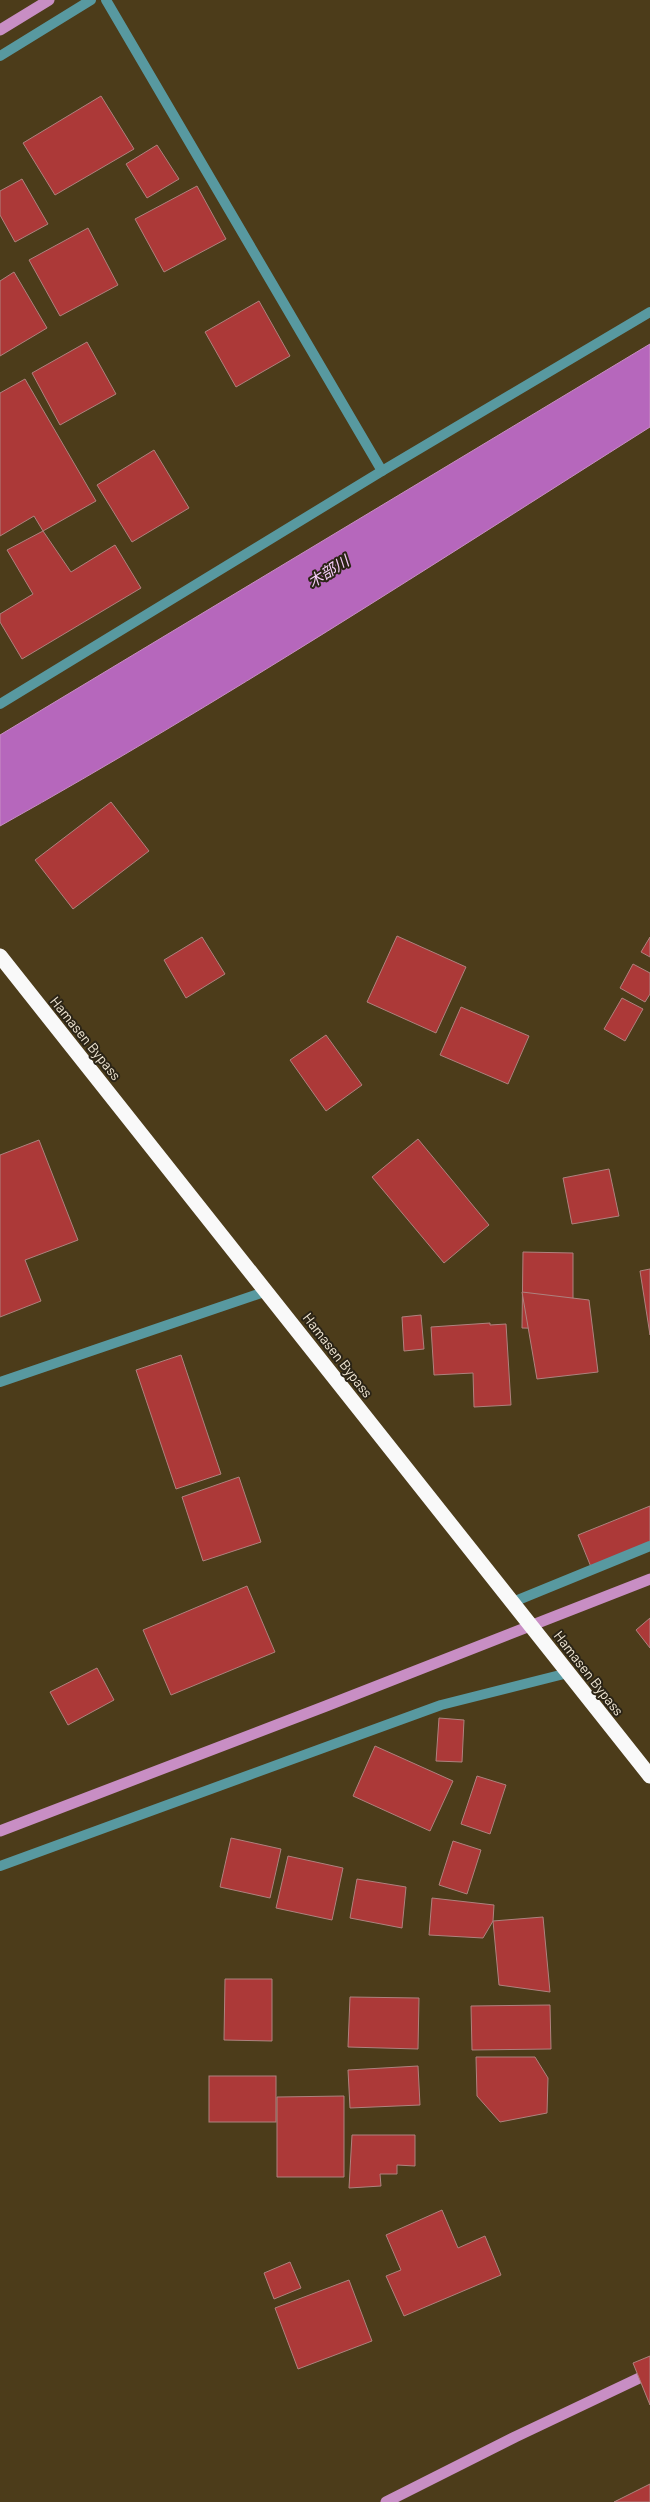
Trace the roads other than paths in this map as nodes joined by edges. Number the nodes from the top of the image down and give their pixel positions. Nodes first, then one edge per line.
1 (91, 0) edge
2 (106, 0) edge
3 (0, 56) edge
4 (650, 312) edge
5 (382, 471) junction
6 (0, 704) edge
7 (0, 956) edge
8 (267, 1291) junction
9 (0, 1382) edge
10 (650, 1546) edge
11 (513, 1602) junction
12 (568, 1673) junction
13 (650, 1776) edge
14 (0, 1866) edge

1 - 3 street
2 - 5 street
4 - 5 street
5 - 6 street
7 - 8 highway, Hamasen Bypass
8 - 9 street
8 - 11 highway, Hamasen Bypass
10 - 11 street
11 - 12 highway, Hamasen Bypass
12 - 13 highway, Hamasen Bypass
12 - 14 street

